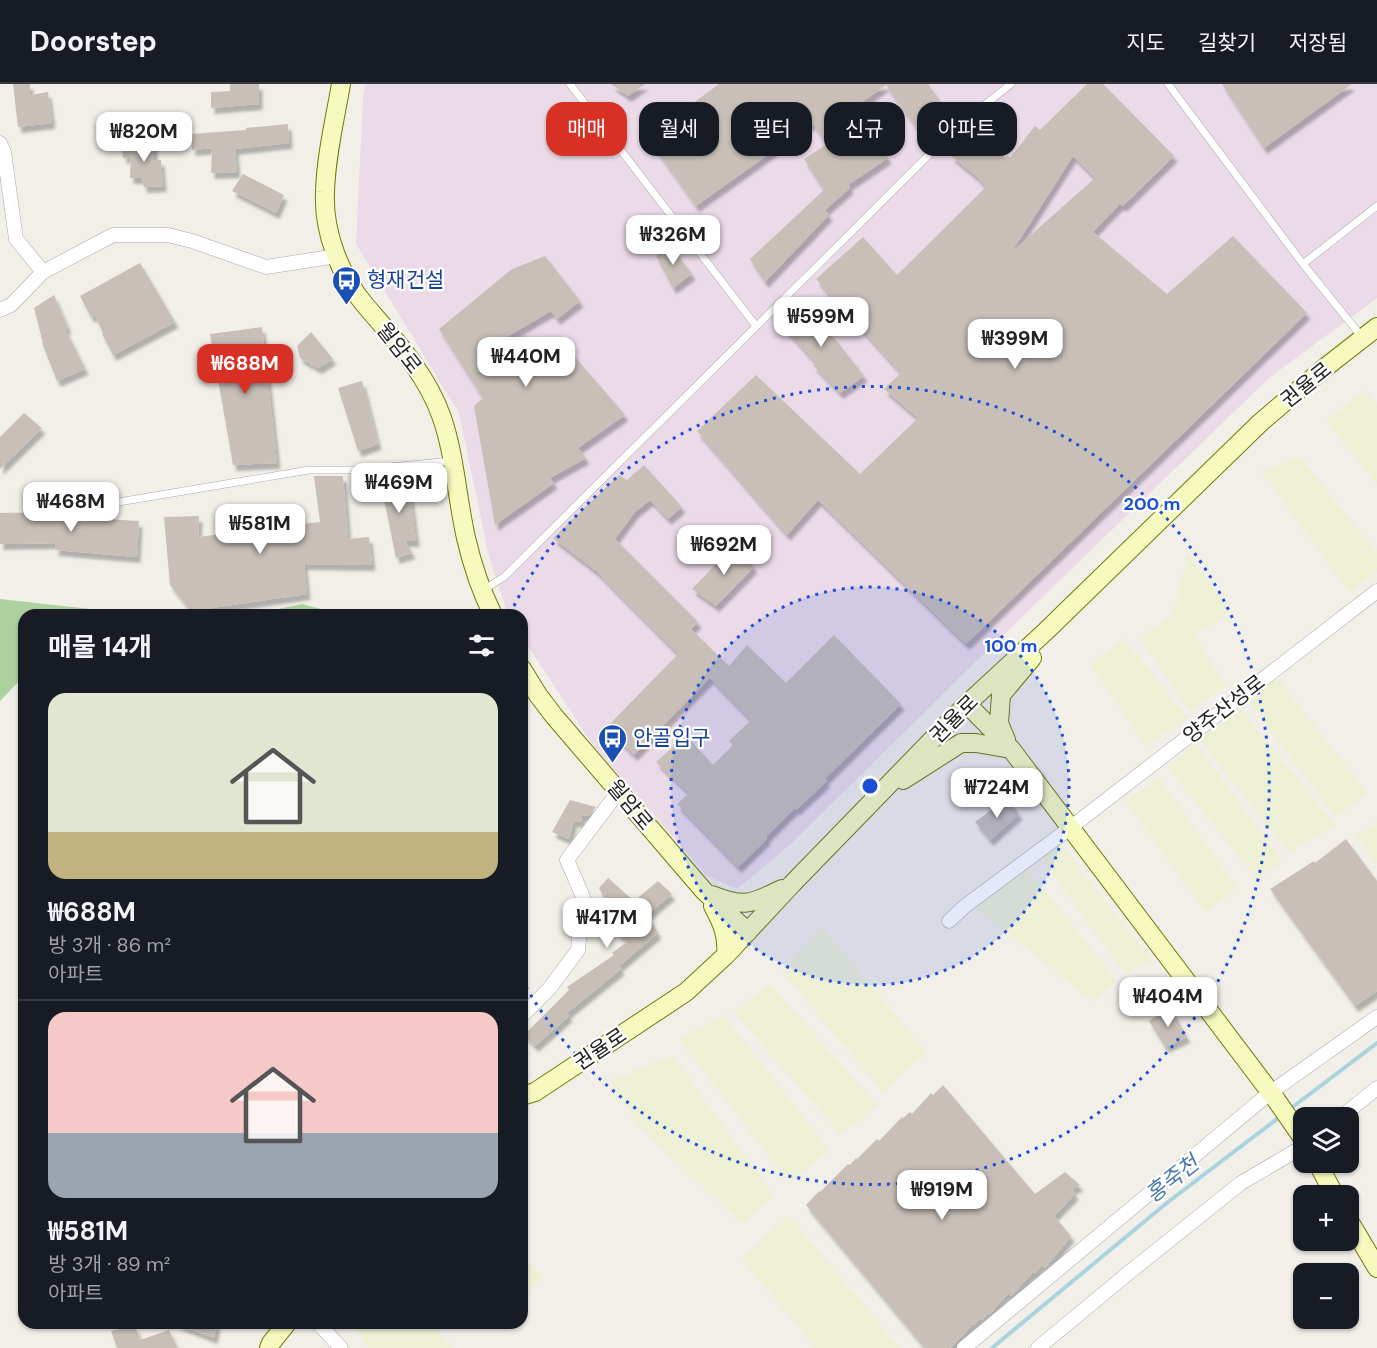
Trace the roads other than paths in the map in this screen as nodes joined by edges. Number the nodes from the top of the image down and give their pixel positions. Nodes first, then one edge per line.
1 (570, 84) edge
2 (1011, 84) edge
3 (1168, 84) edge
4 (341, 87) edge
5 (0, 143) edge
6 (1377, 206) edge
7 (337, 256) junction
8 (1303, 264) junction
9 (43, 272) junction
10 (0, 310) edge
11 (756, 326) junction
12 (1370, 333) edge
13 (452, 461) junction
14 (83, 508) dead end
15 (482, 591) junction
16 (1377, 591) edge
17 (490, 609) edge
18 (1046, 632) junction
19 (528, 682) edge
20 (967, 705) junction
21 (1011, 749) junction
22 (619, 791) junction
23 (880, 793) junction
24 (1070, 828) junction
25 (792, 884) junction
26 (704, 891) junction
27 (949, 921) dead end
28 (748, 932) junction
29 (726, 955) junction
30 (528, 1010) edge
31 (1377, 1017) edge
32 (1377, 1088) edge
33 (528, 1094) edge
34 (1274, 1096) junction
35 (1354, 1107) edge
36 (1293, 1124) edge
37 (1293, 1152) edge
38 (1359, 1238) edge
39 (1377, 1268) edge
40 (282, 1329) edge
41 (324, 1329) edge
42 (269, 1348) edge
43 (341, 1348) edge
44 (964, 1348) edge
45 (1038, 1348) edge

1 - 11 lane
2 - 11 lane
3 - 8 lane
4 - 7 main road, 월암로
5 - 9 street
6 - 8 lane
7 - 9 street
7 - 13 main road, 월암로
8 - 12 lane
9 - 10 street
11 - 15 lane
12 - 18 main road, 권율로
13 - 14 lane
13 - 15 main road, 월암로
15 - 17 main road, 월암로
16 - 24 street, 양주산성로
18 - 20 main road, 권율로
18 - 21 main road
19 - 22 main road, 월암로
20 - 21 main road
20 - 23 main road, 권율로
21 - 23 main road
21 - 24 main road
22 - 26 main road, 월암로
22 - 30 street
23 - 25 main road, 권율로
24 - 27 street, 양주산성로
24 - 34 main road
25 - 26 main road
25 - 28 main road, 권율로
26 - 28 main road, 월암로
26 - 29 main road
28 - 29 main road, 권율로
29 - 33 main road, 권율로
31 - 34 street
32 - 35 street
34 - 36 main road
34 - 44 street
37 - 45 street
38 - 39 main road
40 - 42 main road
41 - 43 street

